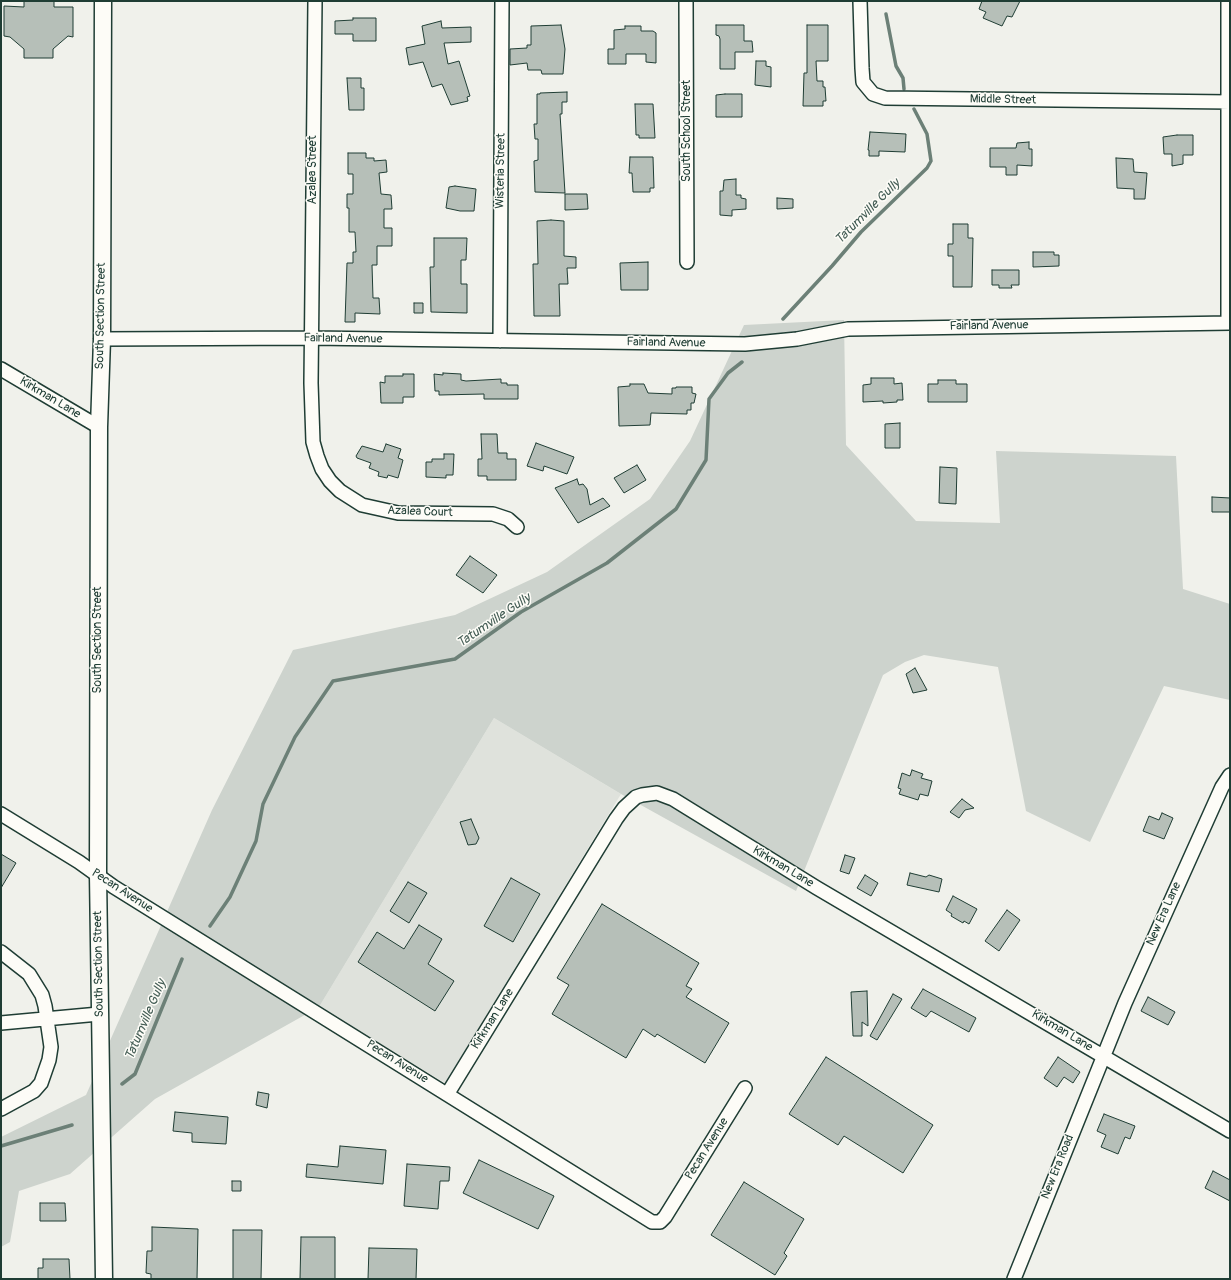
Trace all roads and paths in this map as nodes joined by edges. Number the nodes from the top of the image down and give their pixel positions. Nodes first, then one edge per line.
1 (103, 1) edge
2 (315, 1) edge
3 (502, 1) edge
4 (686, 1) edge
5 (860, 1) edge
6 (1228, 1) edge
7 (1229, 102) edge
8 (687, 262) dead end
9 (1229, 323) edge
10 (312, 338) junction
11 (102, 339) junction
12 (500, 341) junction
13 (1, 368) edge
14 (99, 427) junction
15 (517, 527) dead end
16 (1230, 775) edge
17 (1, 814) edge
18 (98, 876) junction
19 (1, 952) edge
20 (99, 1014) junction
21 (47, 1018) junction
22 (1, 1023) edge
23 (1102, 1055) junction
24 (745, 1088) dead end
25 (448, 1093) junction
26 (1, 1109) edge
27 (1230, 1131) edge
28 (104, 1279) edge
29 (1014, 1279) edge

1 - 11 street, South Section Street
2 - 10 street, Azalea Street
3 - 12 street, Wisteria Street
4 - 8 street, South School Street
5 - 7 street, Middle Street
6 - 7 street
7 - 9 street
9 - 12 street, Fairland Avenue
10 - 11 street, Fairland Avenue
10 - 12 street, Fairland Avenue
10 - 15 street, Azalea Court
11 - 14 street, South Section Street
13 - 14 street, Kirkman Lane
14 - 18 street, South Section Street
16 - 23 street, New Era Lane
17 - 18 street, Pecan Avenue
18 - 20 street, South Section Street
18 - 25 street, Pecan Avenue
19 - 21 street
20 - 21 street
20 - 28 street, South Section Street
21 - 22 street
21 - 26 street
23 - 25 street, Kirkman Lane
23 - 27 street, Kirkman Lane
23 - 29 street, New Era Road
24 - 25 street, Pecan Avenue

